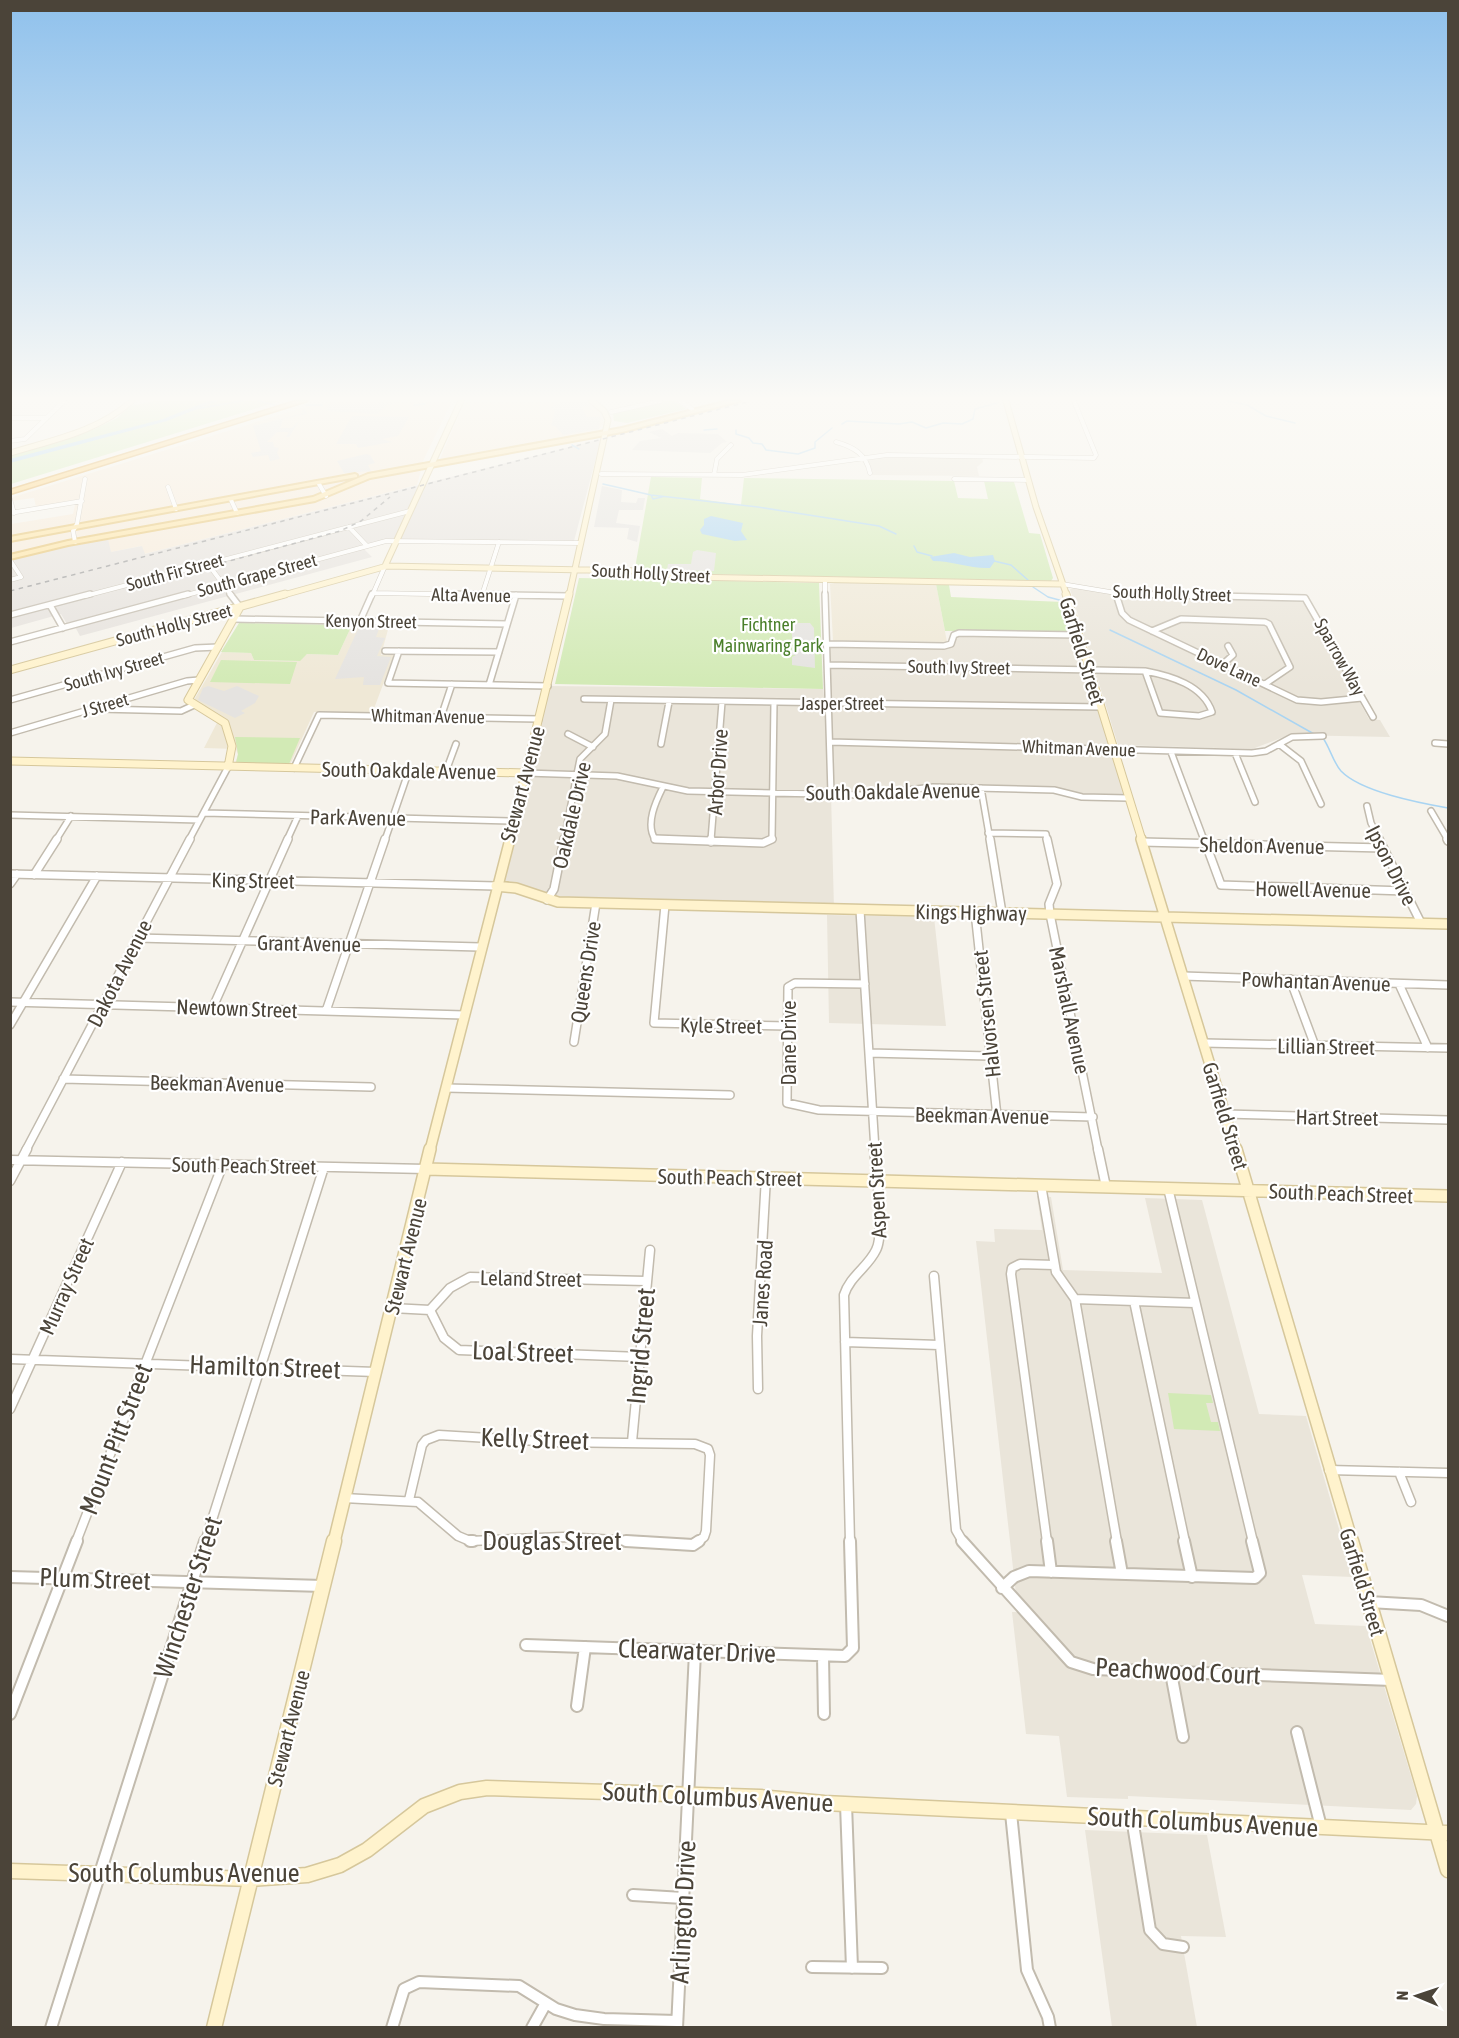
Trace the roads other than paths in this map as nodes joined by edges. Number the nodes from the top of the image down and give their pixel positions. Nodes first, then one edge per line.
1 (83, 496) edge
2 (171, 496) edge
3 (252, 496) edge
4 (326, 496) edge
5 (416, 496) edge
6 (592, 496) edge
7 (1033, 496) edge
8 (10, 499) edge
9 (231, 500) junction
10 (82, 501) junction
11 (176, 509) junction
12 (410, 511) junction
13 (12, 513) edge
14 (237, 513) junction
15 (349, 527) junction
16 (74, 528) junction
17 (10, 539) edge
18 (397, 540) junction
19 (75, 542) junction
20 (500, 542) junction
21 (580, 543) junction
22 (367, 546) junction
23 (10, 559) edge
24 (208, 564) junction
25 (385, 567) junction
26 (491, 568) junction
27 (574, 569) junction
28 (825, 579) junction
29 (10, 580) edge
30 (224, 584) junction
31 (1062, 584) junction
32 (374, 593) junction
33 (1116, 593) junction
34 (482, 595) junction
35 (516, 596) junction
36 (568, 596) junction
37 (1305, 598) joint
38 (50, 605) junction
39 (240, 607) junction
40 (218, 612) junction
41 (10, 615) edge
42 (235, 619) junction
43 (360, 621) junction
44 (507, 624) junction
45 (63, 628) junction
46 (1152, 631) junction
47 (1078, 635) junction
48 (10, 642) edge
49 (828, 644) junction
50 (1228, 646) dead end
51 (218, 647) junction
52 (385, 651) dead end
53 (399, 651) junction
54 (499, 652) junction
55 (1223, 664) junction
56 (828, 665) junction
57 (10, 670) edge
58 (1089, 670) junction
59 (1145, 671) junction
60 (199, 680) junction
61 (452, 684) junction
62 (1265, 684) junction
63 (489, 685) junction
64 (548, 686) junction
65 (1362, 698) junction
66 (584, 699) dead end
67 (10, 700) edge
68 (612, 700) junction
69 (669, 702) junction
70 (722, 702) junction
71 (774, 703) junction
72 (829, 703) junction
73 (194, 705) junction
74 (1101, 707) junction
75 (90, 709) junction
76 (441, 717) junction
77 (1373, 717) dead end
78 (539, 719) junction
79 (10, 733) edge
80 (568, 734) dead end
81 (1323, 736) dead end
82 (830, 742) junction
83 (1434, 743) dead end
84 (456, 744) dead end
85 (661, 744) dead end
86 (1279, 744) junction
87 (1449, 744) edge
88 (593, 747) junction
89 (1112, 748) junction
90 (1171, 752) junction
91 (1235, 753) junction
92 (10, 761) edge
93 (228, 767) junction
94 (294, 768) junction
95 (409, 770) junction
96 (446, 771) junction
97 (526, 773) junction
98 (577, 774) junction
99 (663, 788) junction
100 (981, 788) junction
101 (715, 792) junction
102 (772, 793) junction
103 (831, 794) junction
104 (1128, 798) junction
105 (1255, 802) dead end
106 (1321, 804) dead end
107 (1367, 806) dead end
108 (1431, 811) dead end
109 (10, 815) edge
110 (71, 816) junction
111 (298, 816) junction
112 (202, 817) junction
113 (394, 818) junction
114 (513, 821) junction
115 (988, 833) junction
116 (1449, 841) edge
117 (711, 842) junction
118 (1142, 842) junction
119 (1204, 844) junction
120 (1383, 848) junction
121 (14, 874) edge
122 (33, 875) junction
123 (97, 876) junction
124 (169, 878) junction
125 (270, 881) junction
126 (371, 883) junction
127 (10, 884) edge
128 (496, 886) junction
129 (1405, 891) junction
130 (547, 900) junction
131 (596, 903) junction
132 (665, 905) junction
133 (860, 910) junction
134 (975, 912) junction
135 (1002, 913) junction
136 (1050, 914) junction
137 (1163, 917) junction
138 (1421, 923) junction
139 (1449, 924) edge
140 (137, 938) junction
141 (243, 941) junction
142 (349, 944) junction
143 (480, 947) junction
144 (1184, 976) junction
145 (1290, 979) junction
146 (865, 984) junction
147 (1399, 984) junction
148 (1449, 985) edge
149 (10, 1002) edge
150 (23, 1002) junction
151 (102, 1005) junction
152 (213, 1008) junction
153 (326, 1011) junction
154 (464, 1015) junction
155 (10, 1025) edge
156 (788, 1026) junction
157 (573, 1042) dead end
158 (1203, 1042) junction
159 (1315, 1046) junction
160 (1428, 1048) junction
161 (1449, 1048) edge
162 (869, 1053) junction
163 (989, 1056) junction
164 (63, 1079) junction
165 (371, 1086) dead end
166 (446, 1088) junction
167 (730, 1095) dead end
168 (788, 1103) joint
169 (871, 1112) junction
170 (1226, 1114) junction
171 (997, 1116) junction
172 (1093, 1117) junction
173 (1449, 1120) edge
174 (10, 1160) edge
175 (22, 1160) junction
176 (122, 1162) junction
177 (223, 1164) junction
178 (324, 1167) junction
179 (426, 1169) junction
180 (766, 1177) junction
181 (876, 1180) junction
182 (10, 1181) edge
183 (1041, 1185) junction
184 (1106, 1187) junction
185 (1168, 1188) junction
186 (1248, 1190) junction
187 (1449, 1196) edge
188 (650, 1251) dead end
189 (1054, 1265) junction
190 (934, 1276) dead end
191 (646, 1281) junction
192 (1075, 1299) junction
193 (1134, 1301) junction
194 (1195, 1303) junction
195 (392, 1308) junction
196 (430, 1310) junction
197 (845, 1342) junction
198 (939, 1345) junction
199 (640, 1357) junction
200 (10, 1359) edge
201 (33, 1360) junction
202 (145, 1363) junction
203 (261, 1366) junction
204 (376, 1372) junction
205 (759, 1389) dead end
206 (10, 1409) edge
207 (632, 1442) junction
208 (1329, 1470) junction
209 (1399, 1472) junction
210 (1449, 1473) edge
211 (344, 1498) junction
212 (409, 1500) junction
213 (1411, 1502) dead end
214 (700, 1542) joint
215 (1051, 1572) junction
216 (1122, 1574) junction
217 (10, 1576) edge
218 (1191, 1577) junction
219 (63, 1578) junction
220 (193, 1582) junction
221 (323, 1586) junction
222 (1002, 1588) junction
223 (1369, 1602) junction
224 (1449, 1616) edge
225 (855, 1637) joint
226 (526, 1645) dead end
227 (585, 1647) junction
228 (695, 1652) junction
229 (823, 1656) junction
230 (1171, 1673) junction
231 (1392, 1680) junction
232 (577, 1706) dead end
233 (10, 1714) edge
234 (824, 1714) dead end
235 (1297, 1732) dead end
236 (1184, 1737) dead end
237 (689, 1794) junction
238 (846, 1804) junction
239 (1011, 1813) junction
240 (1132, 1818) junction
241 (1321, 1827) junction
242 (1443, 1833) edge
243 (1449, 1870) edge
244 (10, 1871) edge
245 (99, 1875) junction
246 (251, 1879) junction
247 (633, 1895) dead end
248 (683, 1898) junction
249 (1183, 1947) dead end
250 (812, 1967) dead end
251 (852, 1968) junction
252 (882, 1968) dead end
253 (546, 2003) junction
254 (677, 2024) edge
255 (51, 2028) edge
256 (214, 2028) edge
257 (392, 2028) edge
258 (532, 2028) edge
259 (1050, 2028) edge

1 - 10 street
2 - 11 street
3 - 9 main road
4 - 14 main road
5 - 12 main road
6 - 21 main road, Stewart Avenue
7 - 31 main road, Garfield Street
8 - 13 street
9 - 11 main road
9 - 14 street
10 - 13 street
10 - 16 street
11 - 16 main road
12 - 15 street, South Fir Street
12 - 18 main road
14 - 19 main road
15 - 22 street
15 - 24 street, South Fir Street
16 - 17 main road
16 - 19 street
18 - 20 street, South Grape Street
18 - 22 street, South Grape Street
18 - 25 main road
19 - 23 main road
20 - 21 street, South Grape Street
20 - 26 street
21 - 27 main road, Stewart Avenue
22 - 30 street, South Grape Street
23 - 29 street
24 - 30 street
24 - 38 street, South Fir Street
25 - 26 main road, South Holly Street
25 - 32 street
25 - 39 main road, South Holly Street
26 - 27 main road, South Holly Street
26 - 34 street
27 - 28 main road, South Holly Street
27 - 36 main road, Stewart Avenue
28 - 31 main road, South Holly Street
28 - 49 street
30 - 39 street
30 - 45 street, South Grape Street
31 - 33 street, South Holly Street
31 - 47 main road, Garfield Street
32 - 34 street, Alta Avenue
32 - 43 street
33 - 37 street, South Holly Street
33 - 46 street, Dove Lane
34 - 35 street, Alta Avenue
35 - 36 street, Alta Avenue
35 - 44 street
36 - 64 main road, Stewart Avenue
37 - 65 street, Sparrow Way
38 - 41 street, South Fir Street
38 - 45 street
39 - 40 main road, South Holly Street
39 - 42 main road
40 - 42 main road
40 - 57 main road, South Holly Street
42 - 43 street, Kenyon Street
42 - 51 main road
43 - 44 street, Kenyon Street
44 - 54 street
45 - 48 street, South Grape Street
46 - 55 street, Dove Lane
46 - 62 street
47 - 49 street
47 - 58 main road, Garfield Street
49 - 56 street
50 - 55 street
51 - 60 main road
51 - 67 street, South Ivy Street
52 - 53 street
53 - 54 street
53 - 61 street
54 - 63 street
55 - 62 street, Dove Lane
56 - 58 street, South Ivy Street
56 - 72 street
58 - 59 street, South Ivy Street
58 - 74 main road, Garfield Street
59 - 59 street, South Ivy Street
60 - 73 main road
60 - 75 street, J Street
61 - 63 street
61 - 76 street
62 - 65 street, Dove Lane
63 - 64 street
64 - 78 main road, Stewart Avenue
65 - 77 street, Sparrow Way
66 - 68 street, Jasper Street
68 - 69 street, Jasper Street
68 - 88 street, Oakdale Drive
69 - 70 street, Jasper Street
69 - 85 street
70 - 71 street, Jasper Street
70 - 101 street, Arbor Drive
71 - 72 street, Jasper Street
71 - 102 street
72 - 74 street, Jasper Street
72 - 82 street
73 - 75 street
73 - 93 main road
74 - 89 main road, Garfield Street
75 - 79 street, J Street
76 - 78 street, Whitman Avenue
76 - 94 street, Whitman Avenue
78 - 97 main road, Stewart Avenue
80 - 88 street
81 - 86 street, Whitman Avenue
82 - 89 street, Whitman Avenue
82 - 103 street
83 - 87 street
84 - 96 street
86 - 91 street, Whitman Avenue
86 - 106 street
88 - 98 street, Oakdale Drive
89 - 90 street, Whitman Avenue
89 - 104 main road, Garfield Street
90 - 91 street, Whitman Avenue
90 - 119 street
91 - 105 street
92 - 93 main road, South Oakdale Avenue
93 - 94 main road, South Oakdale Avenue
93 - 112 street, Dakota Avenue
94 - 95 main road, South Oakdale Avenue
95 - 96 main road, South Oakdale Avenue
95 - 113 street
96 - 97 main road, South Oakdale Avenue
97 - 98 street, South Oakdale Avenue
97 - 114 main road, Stewart Avenue
98 - 99 street, South Oakdale Avenue
98 - 130 street, Oakdale Drive
99 - 101 street, South Oakdale Avenue
99 - 117 street
100 - 103 street, South Oakdale Avenue
100 - 104 street, South Oakdale Avenue
100 - 115 street
101 - 102 street, South Oakdale Avenue
101 - 117 street, Arbor Drive
102 - 103 street, South Oakdale Avenue
102 - 117 street
104 - 118 main road, Garfield Street
107 - 120 street, Ipson Drive
108 - 116 street
109 - 110 street, Park Avenue
110 - 112 street, Park Avenue
110 - 122 street
111 - 112 street, Park Avenue
111 - 113 street, Park Avenue
111 - 125 street
112 - 124 street, Dakota Avenue
113 - 114 street, Park Avenue
113 - 126 street
114 - 128 main road, Stewart Avenue
115 - 135 street
115 - 136 street, Marshall Avenue
118 - 119 street, Sheldon Avenue
118 - 137 main road, Garfield Street
119 - 120 street, Sheldon Avenue
119 - 129 street, Howell Avenue
120 - 129 street, Ipson Drive
121 - 122 street, King Street
121 - 127 street
122 - 123 street, King Street
123 - 124 street, King Street
123 - 150 street
124 - 125 street, King Street
124 - 140 street, Dakota Avenue
125 - 126 street, King Street
125 - 141 street
126 - 128 street, King Street
126 - 142 street
128 - 130 main road, Kings Highway
128 - 143 main road, Stewart Avenue
129 - 138 street, Ipson Drive
130 - 131 main road, Kings Highway
131 - 132 main road, Kings Highway
131 - 157 street, Queens Drive
132 - 133 main road, Kings Highway
132 - 156 street, Kyle Street
133 - 134 main road, Kings Highway
133 - 146 street, Aspen Street
134 - 135 main road, Kings Highway
134 - 163 street, Halvorsen Street
135 - 136 main road, Kings Highway
136 - 137 main road, Kings Highway
136 - 172 street, Marshall Avenue
137 - 138 main road, Kings Highway
137 - 144 main road, Garfield Street
138 - 139 main road, Kings Highway
140 - 141 street, Grant Avenue
140 - 151 street, Dakota Avenue
141 - 142 street, Grant Avenue
141 - 152 street
142 - 143 street, Grant Avenue
142 - 153 street
143 - 154 main road, Stewart Avenue
144 - 145 street, Powhantan Avenue
144 - 158 main road, Garfield Street
145 - 147 street, Powhantan Avenue
145 - 159 street
146 - 156 street, Dane Drive
146 - 162 street, Aspen Street
147 - 148 street, Powhantan Avenue
147 - 160 street
149 - 150 street, Newtown Street
150 - 151 street, Newtown Street
150 - 155 street
151 - 152 street, Newtown Street
151 - 164 street, Dakota Avenue
152 - 153 street, Newtown Street
153 - 154 street, Newtown Street
154 - 166 main road, Stewart Avenue
156 - 168 street, Dane Drive
158 - 159 street, Lillian Street
158 - 170 main road, Garfield Street
159 - 160 street, Lillian Street
160 - 161 street, Lillian Street
162 - 163 street
162 - 169 street, Aspen Street
163 - 171 street, Halvorsen Street
164 - 165 street, Beekman Avenue
164 - 175 street, Dakota Avenue
166 - 167 street
166 - 179 main road, Stewart Avenue
168 - 169 street, Beekman Avenue
169 - 171 street, Beekman Avenue
169 - 181 street, Aspen Street
170 - 173 street, Hart Street
170 - 186 main road, Garfield Street
171 - 172 street, Beekman Avenue
172 - 184 street, Marshall Avenue
174 - 175 street, South Peach Street
175 - 176 street, South Peach Street
175 - 182 street, Dakota Avenue
176 - 177 street, South Peach Street
176 - 201 street, Murray Street
177 - 178 street, South Peach Street
177 - 202 street, Mount Pitt Street
178 - 179 street, South Peach Street
178 - 203 street, Winchester Street
179 - 180 main road, South Peach Street
179 - 195 main road, Stewart Avenue
180 - 181 main road, South Peach Street
180 - 205 street, Janes Road
181 - 183 main road, South Peach Street
181 - 197 street, Aspen Street
183 - 184 main road, South Peach Street
183 - 189 street
184 - 185 main road, South Peach Street
185 - 186 main road, South Peach Street
185 - 194 street
186 - 187 main road, South Peach Street
186 - 208 main road, Garfield Street
188 - 191 street, Ingrid Street
189 - 192 street
189 - 215 street
190 - 198 street, Peachwood Court
191 - 196 street, Leland Street
191 - 199 street, Ingrid Street
192 - 193 street
192 - 216 street
193 - 194 street
193 - 218 street
194 - 218 street
195 - 196 street
195 - 204 main road, Stewart Avenue
196 - 199 street, Loal Street
197 - 198 street
197 - 225 street, Aspen Street
198 - 222 street, Peachwood Court
199 - 207 street, Ingrid Street
200 - 201 street, Hamilton Street
201 - 202 street, Hamilton Street
201 - 206 street, Murray Street
202 - 203 street, Hamilton Street
202 - 219 street, Mount Pitt Street
203 - 204 street, Hamilton Street
203 - 220 street, Winchester Street
204 - 211 main road, Stewart Avenue
207 - 212 street, Kelly Street
207 - 214 street, Kelly Street
208 - 209 street
208 - 223 main road, Garfield Street
209 - 210 street
209 - 213 street
211 - 212 street, Douglas Street
211 - 221 main road, Stewart Avenue
212 - 214 street, Douglas Street
215 - 216 street
215 - 222 street
216 - 218 street
217 - 219 street, Plum Street
219 - 220 street, Plum Street
219 - 233 street, Mount Pitt Street
220 - 221 street, Plum Street
220 - 245 street, Winchester Street
221 - 246 main road, Stewart Avenue
222 - 230 street, Peachwood Court
223 - 224 street
223 - 231 main road, Garfield Street
225 - 229 street, Clearwater Drive
226 - 227 street, Clearwater Drive
227 - 228 street, Clearwater Drive
227 - 232 street
228 - 229 street, Clearwater Drive
228 - 237 street, Arlington Drive
229 - 234 street
230 - 231 street, Peachwood Court
230 - 236 street
231 - 242 main road, Garfield Street
235 - 241 street
237 - 238 main road, South Columbus Avenue
237 - 246 main road, South Columbus Avenue
237 - 248 street, Arlington Drive
238 - 239 main road, South Columbus Avenue
238 - 251 street
239 - 240 main road, South Columbus Avenue
239 - 259 street
240 - 241 main road, South Columbus Avenue
240 - 249 street
241 - 242 main road, South Columbus Avenue
242 - 243 main road, Garfield Street
244 - 245 main road, South Columbus Avenue
245 - 246 main road, South Columbus Avenue
245 - 255 street, Winchester Street
246 - 256 main road, Stewart Avenue
247 - 248 street
248 - 254 street, Arlington Drive
250 - 251 street
251 - 252 street
253 - 254 street
253 - 257 street
253 - 258 street

